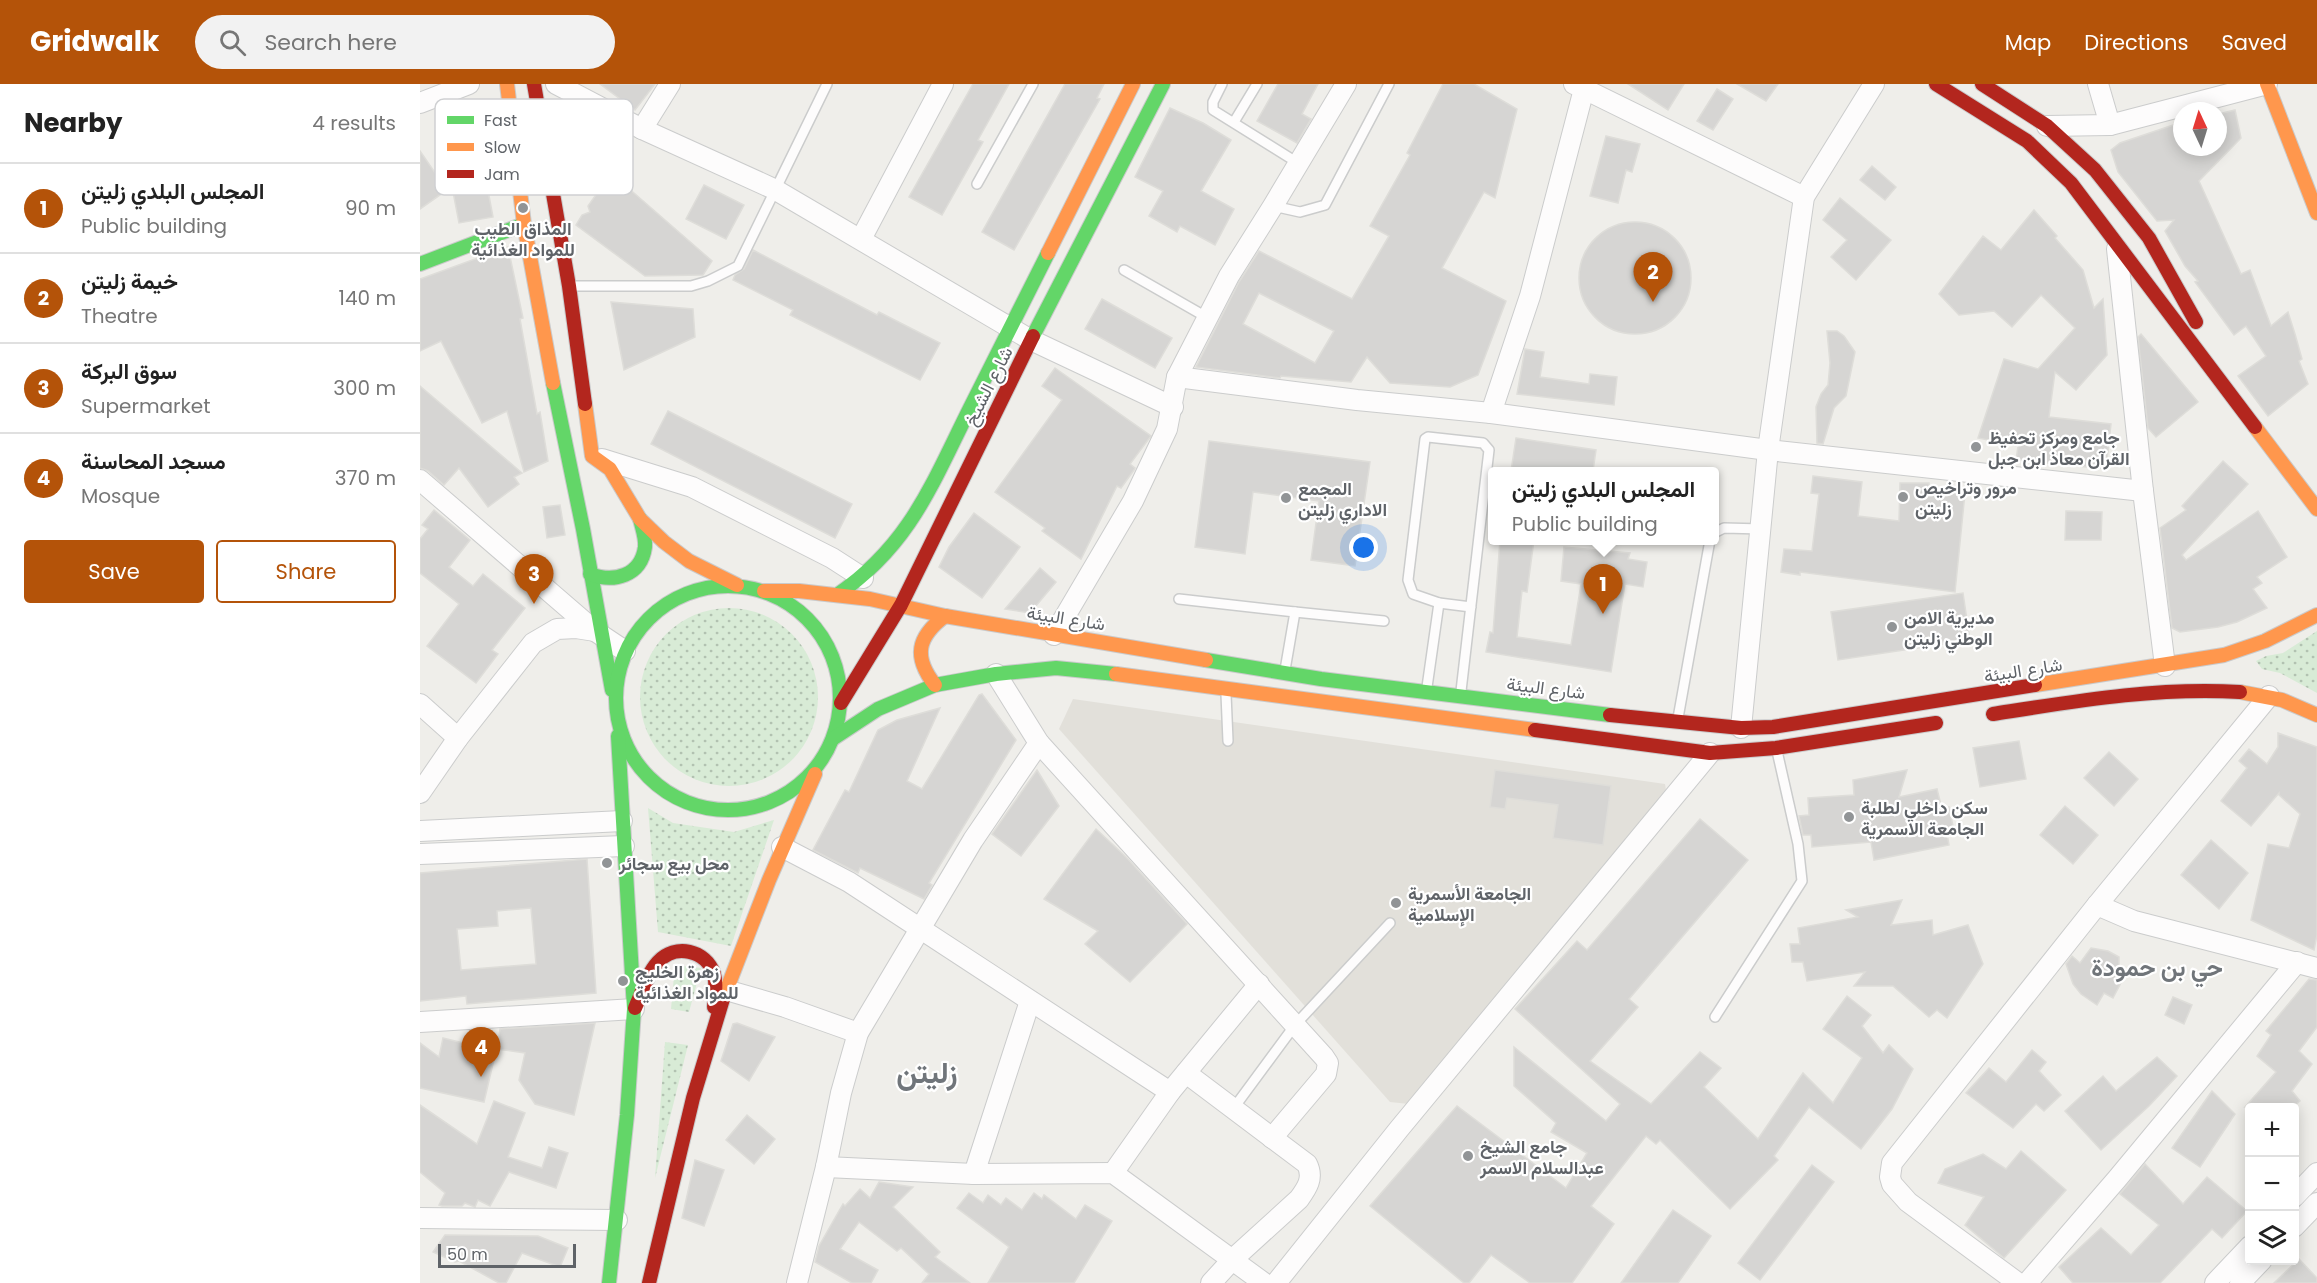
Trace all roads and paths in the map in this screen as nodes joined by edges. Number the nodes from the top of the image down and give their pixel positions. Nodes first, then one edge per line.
1 (469, 84) edge
2 (507, 84) edge
3 (534, 84) edge
4 (556, 84) edge
5 (669, 84) edge
6 (827, 84) edge
7 (943, 84) edge
8 (1033, 84) edge
9 (1132, 84) edge
10 (1163, 84) edge
11 (1222, 84) edge
12 (1257, 84) edge
13 (1346, 84) edge
14 (1389, 84) edge
15 (1874, 84) edge
16 (1936, 84) edge
17 (1982, 84) edge
18 (2098, 84) edge
19 (2267, 84) edge
20 (1580, 86) edge
21 (509, 99) edge
22 (537, 99) edge
23 (585, 99) edge
24 (420, 103) edge
25 (2295, 118) dead end
26 (1234, 122) junction
27 (633, 124) edge
28 (2110, 124) junction
29 (2047, 126) junction
30 (642, 129) junction
31 (1298, 163) junction
32 (977, 184) dead end
33 (2317, 187) edge
34 (774, 189) junction
35 (520, 195) edge
36 (553, 195) edge
37 (1804, 197) junction
38 (1273, 206) junction
39 (2317, 213) edge
40 (524, 224) junction
41 (861, 239) junction
42 (2117, 242) junction
43 (420, 264) edge
44 (1124, 270) dead end
45 (569, 286) junction
46 (1208, 318) junction
47 (1010, 327) junction
48 (1031, 340) junction
49 (1177, 377) junction
50 (1173, 407) junction
51 (1491, 413) junction
52 (1768, 450) junction
53 (592, 456) junction
54 (2294, 456) dead end
55 (420, 480) edge
56 (2143, 491) junction
57 (2317, 509) edge
58 (640, 519) junction
59 (1762, 529) junction
60 (1719, 530) edge
61 (1709, 545) edge
62 (590, 574) junction
63 (863, 578) junction
64 (737, 585) junction
65 (764, 591) junction
66 (837, 595) junction
67 (1179, 599) dead end
68 (1439, 603) junction
69 (901, 605) junction
70 (1471, 607) junction
71 (1295, 612) junction
72 (2317, 615) edge
73 (945, 616) junction
74 (1384, 621) dead end
75 (598, 633) junction
76 (1054, 635) junction
77 (625, 651) junction
78 (2165, 666) junction
79 (1284, 672) junction
80 (996, 674) junction
81 (1321, 679) junction
82 (935, 685) junction
83 (1225, 688) junction
84 (1426, 691) junction
85 (1461, 695) junction
86 (2269, 696) junction
87 (1318, 700) junction
88 (615, 703) junction
89 (841, 703) junction
90 (420, 704) edge
91 (2317, 715) edge
92 (1976, 716) dead end
93 (616, 718) junction
94 (1953, 720) dead end
95 (1677, 723) junction
96 (1741, 728) junction
97 (458, 738) junction
98 (834, 738) junction
99 (1228, 741) dead end
100 (1039, 743) junction
101 (1776, 748) junction
102 (1710, 753) junction
103 (819, 766) junction
104 (420, 793) edge
105 (622, 821) junction
106 (420, 831) edge
107 (624, 846) junction
108 (782, 847) junction
109 (420, 854) edge
110 (2097, 905) junction
111 (1390, 922) dead end
112 (920, 928) junction
113 (2297, 962) junction
114 (2317, 968) edge
115 (1259, 984) junction
116 (726, 990) junction
117 (1030, 1001) junction
118 (634, 1009) junction
119 (1715, 1017) dead end
120 (420, 1022) edge
121 (1295, 1024) junction
122 (858, 1033) junction
123 (713, 1034) junction
124 (1186, 1073) junction
125 (1170, 1092) junction
126 (1233, 1109) junction
127 (1272, 1138) junction
128 (826, 1167) junction
129 (1113, 1173) junction
130 (974, 1174) junction
131 (2316, 1176) edge
132 (2299, 1193) edge
133 (2317, 1203) edge
134 (420, 1218) edge
135 (617, 1220) junction
136 (2299, 1223) edge
137 (2245, 1251) edge
138 (1233, 1258) junction
139 (2257, 1265) edge
140 (609, 1283) edge
141 (649, 1283) edge
142 (796, 1283) edge
143 (1211, 1283) edge
144 (1264, 1283) edge
145 (1276, 1283) edge
146 (2018, 1283) edge
147 (2027, 1283) edge
148 (2215, 1283) edge
149 (2240, 1283) edge

1 - 24 street
2 - 21 main road
3 - 22 main road
4 - 23 street
5 - 30 street
6 - 34 lane
7 - 41 street
8 - 32 lane
9 - 47 main road, شارع الشيخ
10 - 48 main road, شارع الشيخ
11 - 26 lane
12 - 26 lane
13 - 31 street
14 - 38 lane
15 - 37 street
16 - 42 main road
17 - 29 main road
18 - 28 street
19 - 28 street
19 - 39 main road
20 - 37 street
20 - 51 street
25 - 33 main road
26 - 31 lane
27 - 30 street
28 - 29 street
29 - 54 main road
30 - 34 street
31 - 38 street
34 - 41 street
34 - 45 lane
35 - 40 main road
36 - 45 main road
37 - 52 street
38 - 46 street
40 - 43 main road
40 - 62 main road
41 - 47 street
42 - 56 street
42 - 57 main road
44 - 46 lane
45 - 53 main road
46 - 49 street
47 - 48 street
47 - 63 main road, شارع الشيخ
48 - 50 street
48 - 69 main road, شارع الشيخ
49 - 50 street
49 - 51 street
50 - 76 street
51 - 52 street
52 - 56 street
52 - 59 street
53 - 58 main road
53 - 63 street
55 - 75 street
56 - 78 street
58 - 62 main road
58 - 64 main road
59 - 60 lane
59 - 96 street
61 - 95 lane
62 - 75 main road
63 - 66 main road, شارع الشيخ
64 - 65 main road
64 - 77 main road
65 - 66 main road, شارع البيئة
65 - 89 main road
66 - 69 main road, شارع البيئة
67 - 71 lane
68 - 70 lane
68 - 70 lane
68 - 84 lane
69 - 73 main road, شارع البيئة
69 - 89 main road, شارع الشيخ
70 - 85 lane
71 - 74 lane
71 - 79 lane
72 - 78 main road, شارع البيئة
73 - 76 main road, شارع البيئة
73 - 82 main road
75 - 77 street
75 - 88 main road
75 - 97 street
76 - 79 main road, شارع البيئة
77 - 88 main road
78 - 96 main road, شارع البيئة
79 - 81 main road, شارع البيئة
80 - 82 main road
80 - 83 main road
80 - 100 street
81 - 84 main road, شارع البيئة
81 - 87 main road
82 - 98 main road
83 - 87 main road
83 - 99 lane
84 - 85 main road, شارع البيئة
85 - 95 main road, شارع البيئة
86 - 91 main road
86 - 92 main road
86 - 110 street
87 - 102 main road
88 - 93 main road
89 - 98 main road
90 - 97 street
93 - 103 main road
93 - 105 main road
94 - 101 main road
95 - 96 main road, شارع البيئة
97 - 104 street
98 - 103 main road
100 - 112 street
100 - 115 street
101 - 102 main road
101 - 119 lane
102 - 145 street
103 - 108 main road
105 - 106 street
105 - 107 main road
107 - 109 street
107 - 118 main road
108 - 112 street
108 - 116 main road
110 - 113 street
110 - 146 street
111 - 121 lane
112 - 117 street
112 - 122 street
113 - 114 street
113 - 147 street
115 - 121 street
115 - 124 street
116 - 122 street
116 - 123 main road
117 - 125 street
117 - 130 street
118 - 120 street
118 - 123 main road
118 - 135 main road
121 - 126 lane
121 - 127 street
122 - 128 street
123 - 141 main road
124 - 125 street
124 - 126 street
125 - 129 street
126 - 127 street
127 - 138 street
128 - 130 street
128 - 142 street
129 - 130 street
129 - 138 street
131 - 132 street
133 - 136 street
134 - 135 street
135 - 140 main road
137 - 148 street
138 - 143 street
138 - 144 street
139 - 149 street

